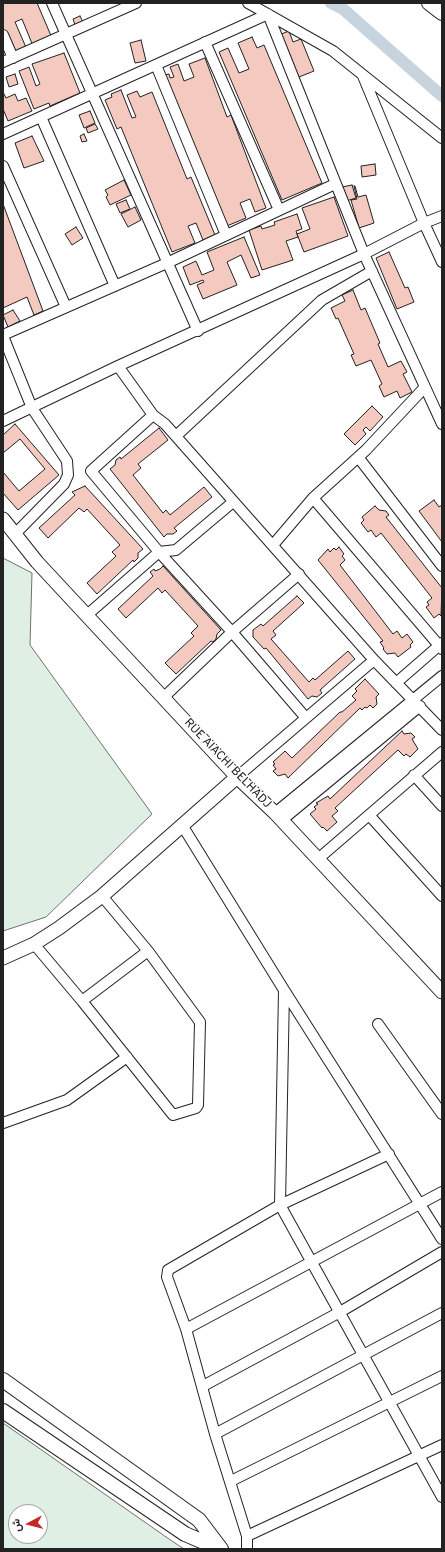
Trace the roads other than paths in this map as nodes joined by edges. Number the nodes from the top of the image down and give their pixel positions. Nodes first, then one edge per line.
1 (52, 3) edge
2 (136, 3) edge
3 (248, 3) edge
4 (429, 3) edge
5 (442, 13) edge
6 (268, 14) junction
7 (66, 34) junction
8 (3, 35) edge
9 (205, 42) junction
10 (13, 58) junction
11 (3, 62) edge
12 (156, 64) junction
13 (362, 75) junction
14 (92, 93) junction
15 (41, 117) junction
16 (3, 134) edge
17 (442, 138) edge
18 (3, 166) edge
19 (335, 184) junction
20 (279, 210) junction
21 (442, 216) edge
22 (424, 223) junction
23 (226, 235) junction
24 (364, 254) junction
25 (442, 262) edge
26 (167, 263) junction
27 (372, 271) junction
28 (115, 286) junction
29 (66, 307) junction
30 (198, 331) junction
31 (3, 335) edge
32 (118, 366) junction
33 (425, 387) junction
34 (32, 408) junction
35 (153, 414) junction
36 (3, 421) edge
37 (442, 424) edge
38 (176, 436) junction
39 (358, 457) junction
40 (313, 498) junction
41 (233, 502) junction
42 (3, 519) edge
43 (15, 534) junction
44 (273, 545) junction
45 (159, 552) junction
46 (442, 566) edge
47 (299, 574) junction
48 (87, 615) junction
49 (232, 632) junction
50 (441, 646) edge
51 (374, 660) junction
52 (442, 676) edge
53 (396, 683) junction
54 (163, 698) junction
55 (416, 702) junction
56 (306, 718) junction
57 (442, 730) edge
58 (442, 752) edge
59 (414, 775) junction
60 (237, 777) junction
61 (442, 806) edge
62 (369, 815) junction
63 (279, 817) junction
64 (182, 825) junction
65 (318, 859) junction
66 (102, 896) junction
67 (442, 896) edge
68 (34, 944) junction
69 (148, 951) junction
70 (3, 958) edge
71 (284, 990) junction
72 (442, 992) edge
73 (82, 1001) junction
74 (378, 1024) dead end
75 (126, 1057) junction
76 (442, 1114) edge
77 (3, 1123) edge
78 (389, 1154) junction
79 (442, 1192) edge
80 (420, 1203) junction
81 (280, 1205) junction
82 (442, 1239) edge
83 (442, 1252) edge
84 (311, 1261) junction
85 (340, 1312) junction
86 (442, 1313) edge
87 (186, 1329) junction
88 (364, 1356) junction
89 (442, 1376) edge
90 (3, 1380) edge
91 (203, 1386) junction
92 (390, 1402) junction
93 (3, 1411) edge
94 (215, 1434) junction
95 (442, 1445) edge
96 (420, 1456) junction
97 (231, 1481) junction
98 (442, 1497) edge
99 (247, 1536) junction
100 (220, 1549) edge
101 (247, 1549) edge

1 - 7 street
2 - 7 street
3 - 6 street
4 - 5 main road
6 - 9 street
6 - 13 street
6 - 19 street
7 - 10 street
7 - 14 street
8 - 10 street
9 - 12 street
9 - 20 street
10 - 11 street
12 - 14 street
12 - 23 street
13 - 17 street
13 - 22 street
14 - 15 street
14 - 26 street
15 - 16 street
15 - 28 street
18 - 29 street
19 - 20 street
19 - 24 street
20 - 23 street
21 - 22 street
22 - 24 street
22 - 25 street
23 - 26 street
24 - 27 street
24 - 30 street
26 - 28 street
26 - 30 street
27 - 33 street
27 - 38 street
28 - 29 street
29 - 31 street
30 - 32 street
31 - 34 street
32 - 34 street
32 - 35 street
33 - 37 street
33 - 39 street
34 - 36 street
34 - 43 street
35 - 38 street
35 - 45 street
38 - 41 street
39 - 40 street
39 - 46 street
40 - 44 street
40 - 50 street
41 - 44 street
41 - 45 street
42 - 43 street, RUE AIACHI BELHADJ
43 - 48 street, RUE AIACHI BELHADJ
44 - 47 street
45 - 48 street
45 - 49 street
47 - 49 street
47 - 51 street
48 - 54 street, RUE AIACHI BELHADJ
49 - 54 street
49 - 56 street
50 - 53 street
51 - 53 street
51 - 56 street
52 - 55 street
53 - 55 street
54 - 60 street, RUE AIACHI BELHADJ
55 - 57 street
55 - 63 street
56 - 60 street
58 - 59 street
59 - 61 street
59 - 62 street
60 - 63 street, RUE AIACHI BELHADJ
60 - 64 street
62 - 65 street
62 - 67 street
63 - 65 street, RUE AIACHI BELHADJ
64 - 66 street
64 - 71 street
65 - 72 street, RUE AIACHI BELHADJ
66 - 68 street
66 - 69 street
68 - 70 street
68 - 73 street
69 - 73 street
69 - 75 street
71 - 78 street
71 - 81 street
73 - 75 street
74 - 76 street
75 - 77 street
78 - 80 street
78 - 81 street
79 - 80 street
80 - 82 street
80 - 84 street
81 - 84 street
81 - 87 street
83 - 85 street
84 - 85 street
84 - 87 street
85 - 88 street
85 - 91 street
86 - 88 street
87 - 91 street
88 - 92 street
88 - 94 street
89 - 92 street
90 - 100 main road
91 - 94 street
92 - 96 street
92 - 97 street
93 - 100 main road
94 - 97 street
95 - 96 street
96 - 98 street
96 - 99 street
97 - 99 street
99 - 101 street

